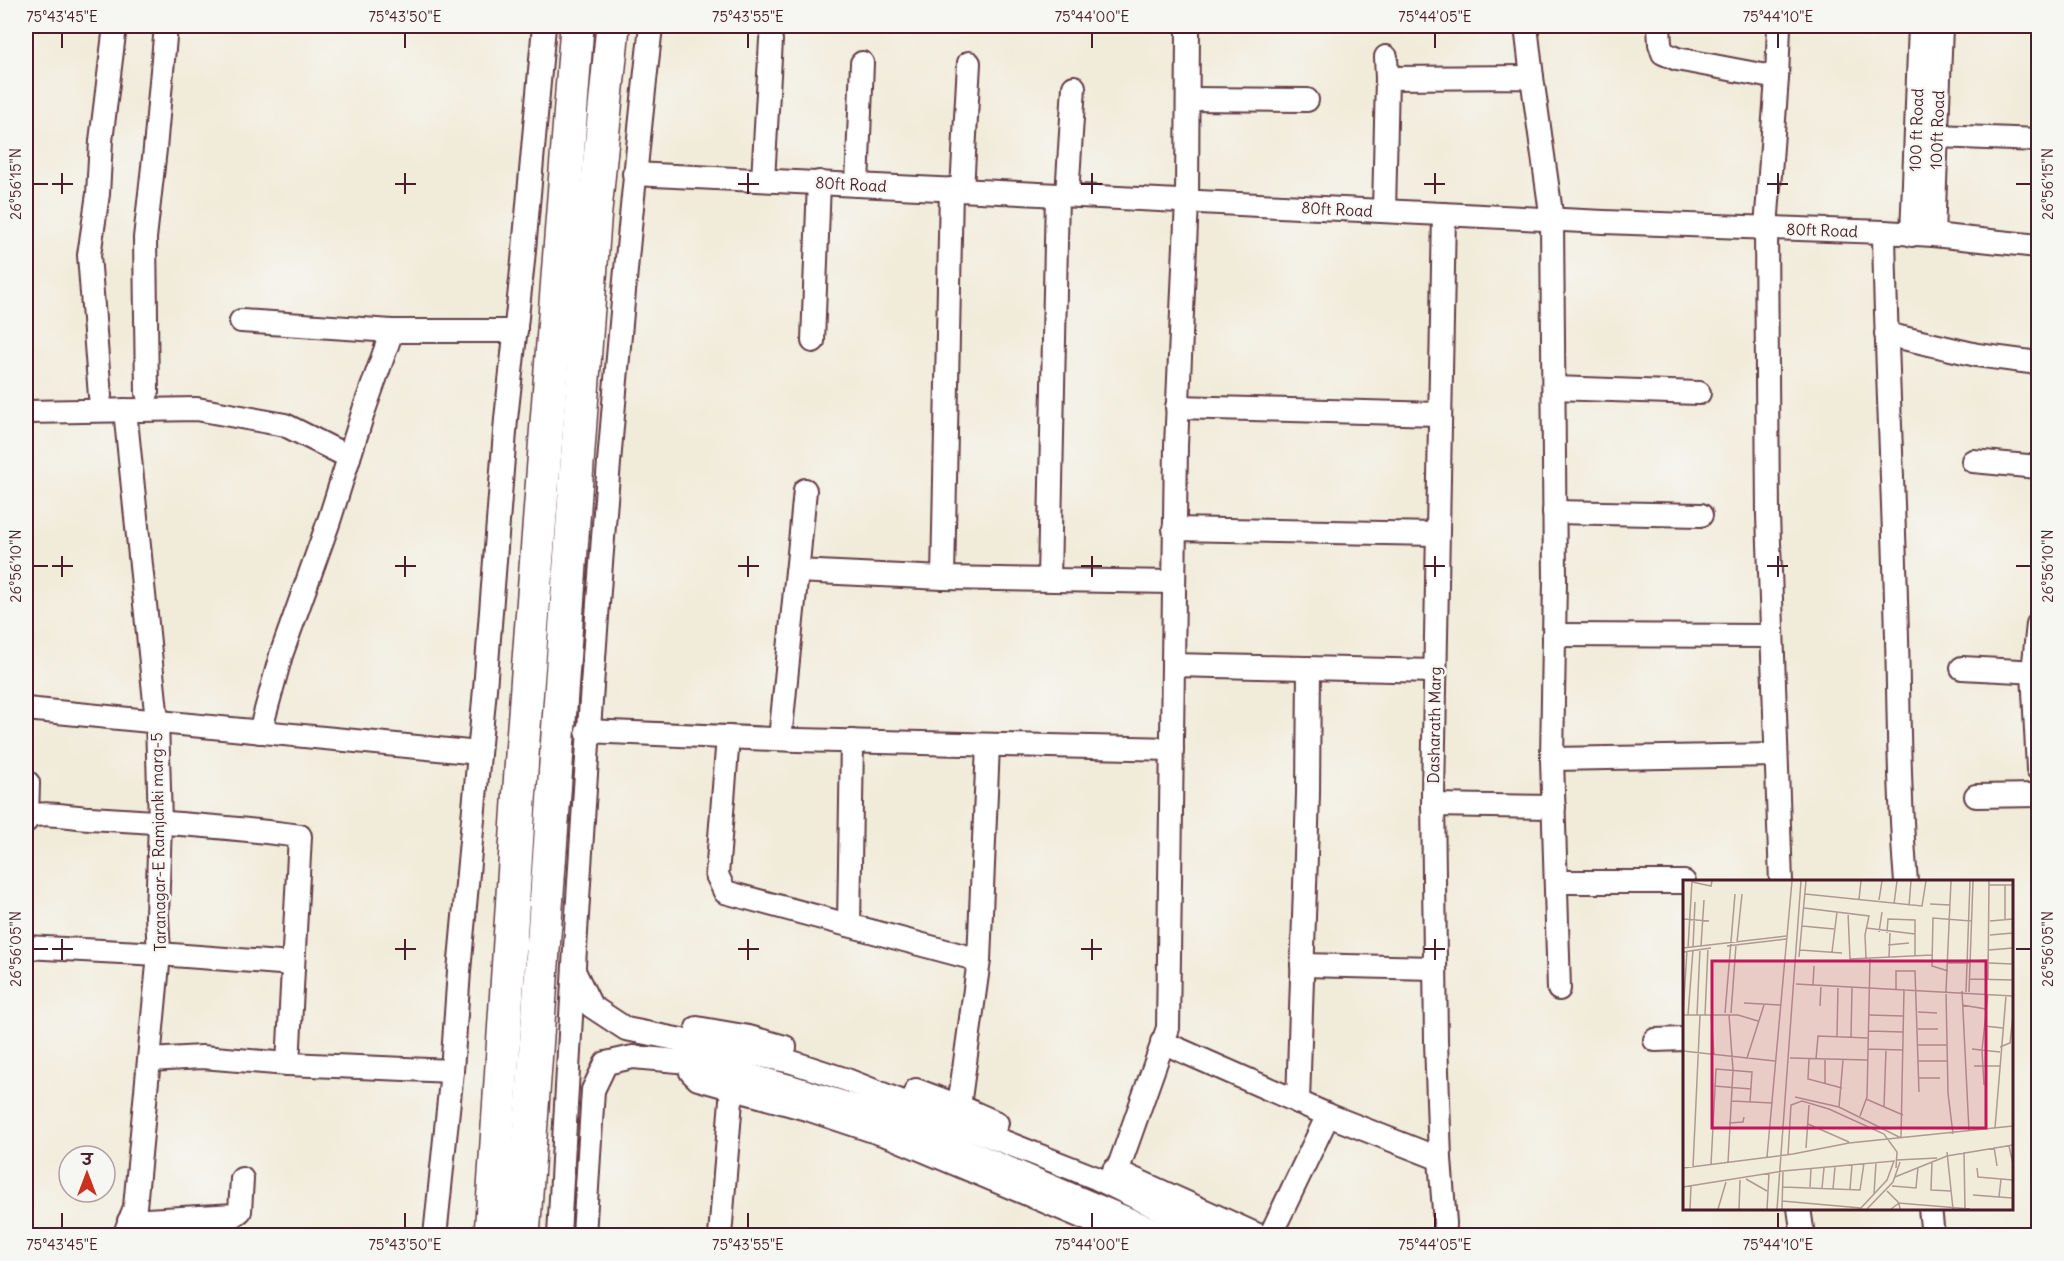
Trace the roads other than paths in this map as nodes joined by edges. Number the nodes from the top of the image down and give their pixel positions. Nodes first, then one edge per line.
1 (115, 26) edge
2 (166, 26) edge
3 (544, 26) edge
4 (577, 26) edge
5 (613, 26) edge
6 (651, 26) edge
7 (1188, 26) edge
8 (1526, 26) edge
9 (1659, 26) edge
10 (1779, 26) edge
11 (1920, 26) edge
12 (1941, 26) edge
13 (771, 40) dead end
14 (862, 63) dead end
15 (969, 63) dead end
16 (1532, 77) junction
17 (1777, 78) junction
18 (1074, 87) dead end
19 (1188, 99) junction
20 (1307, 100) dead end
21 (1937, 136) junction
22 (2038, 140) edge
23 (634, 174) junction
24 (763, 180) junction
25 (819, 183) junction
26 (857, 185) junction
27 (956, 190) junction
28 (1062, 195) junction
29 (1187, 201) junction
30 (1384, 211) junction
31 (1444, 214) junction
32 (1552, 220) junction
33 (1766, 228) junction
34 (1884, 232) junction
35 (1923, 235) junction
36 (2038, 246) edge
37 (241, 321) dead end
38 (392, 331) junction
39 (516, 331) junction
40 (1886, 334) junction
41 (813, 341) dead end
42 (2038, 363) edge
43 (1554, 388) junction
44 (147, 393) dead end
45 (1699, 393) dead end
46 (100, 396) dead end
47 (1177, 407) junction
48 (125, 410) junction
49 (26, 412) edge
50 (1440, 414) junction
51 (349, 457) junction
52 (1973, 461) dead end
53 (2038, 466) edge
54 (805, 490) dead end
55 (1554, 512) junction
56 (1701, 515) dead end
57 (1174, 529) junction
58 (1437, 534) junction
59 (797, 574) junction
60 (943, 578) junction
61 (1049, 579) junction
62 (1173, 582) junction
63 (2038, 624) edge
64 (1554, 635) junction
65 (1772, 636) junction
66 (1173, 665) junction
67 (1309, 668) junction
68 (1962, 668) dead end
69 (1435, 671) junction
70 (2036, 672) edge
71 (26, 709) edge
72 (156, 721) junction
73 (587, 731) junction
74 (260, 732) junction
75 (728, 737) junction
76 (780, 740) junction
77 (852, 741) junction
78 (988, 745) junction
79 (1172, 749) junction
80 (479, 753) junction
81 (1776, 755) junction
82 (1552, 759) junction
83 (2038, 768) edge
84 (28, 783) dead end
85 (2038, 795) edge
86 (1976, 796) dead end
87 (1433, 805) junction
88 (1554, 807) junction
89 (26, 819) edge
90 (160, 822) junction
91 (1781, 880) edge
92 (1906, 880) edge
93 (1556, 882) junction
94 (1683, 882) edge
95 (849, 925) junction
96 (26, 947) edge
97 (159, 954) junction
98 (979, 960) junction
99 (293, 964) junction
100 (1302, 965) junction
101 (1435, 968) junction
102 (573, 970) junction
103 (1559, 989) dead end
104 (626, 1029) junction
105 (1683, 1039) edge
106 (1655, 1040) dead end
107 (1162, 1042) junction
108 (150, 1060) junction
109 (678, 1060) junction
110 (288, 1064) junction
111 (452, 1071) junction
112 (732, 1088) junction
113 (1298, 1102) junction
114 (959, 1106) junction
115 (1328, 1115) junction
116 (1440, 1160) junction
117 (1117, 1172) junction
118 (242, 1179) dead end
119 (1799, 1210) edge
120 (1930, 1210) edge
121 (127, 1228) edge
122 (725, 1233) edge
123 (435, 1236) edge
124 (491, 1236) edge
125 (523, 1236) edge
126 (559, 1236) edge
127 (584, 1236) edge
128 (1127, 1236) edge
129 (1168, 1236) edge
130 (1216, 1236) edge
131 (1260, 1236) edge
132 (1270, 1236) edge
133 (1444, 1236) edge
134 (1803, 1236) edge
135 (1933, 1236) edge

1 - 46 street
2 - 44 street
3 - 39 street
4 - 124 highway
5 - 125 highway
6 - 23 street
7 - 19 street
8 - 16 street
9 - 17 street
10 - 17 street
11 - 35 street, 100 ft Road
12 - 21 street, 100ft Road
13 - 24 street
14 - 26 street
15 - 27 street
16 - 30 street
16 - 32 street
17 - 33 street
18 - 28 street
19 - 20 street
19 - 29 street
21 - 22 street
21 - 35 street, 100ft Road
23 - 24 street, 80ft Road
23 - 73 street
24 - 25 street, 80ft Road
25 - 26 street, 80ft Road
25 - 41 street
26 - 27 street, 80ft Road
27 - 28 street, 80ft Road
27 - 60 street
28 - 29 street, 80ft Road
28 - 61 street
29 - 30 street, 80ft Road
29 - 47 street
30 - 31 street, 80ft Road
31 - 32 street, 80ft Road
31 - 50 street, Dasharath Marg
32 - 33 street, 80ft Road
32 - 43 street
33 - 34 street, 80ft Road
33 - 65 street
34 - 35 street, 80ft Road
34 - 40 street
35 - 36 street, 80ft Road
37 - 38 street
38 - 39 street
38 - 51 street
39 - 80 street
40 - 42 street
40 - 92 street
43 - 45 street
43 - 55 street
47 - 50 street
47 - 57 street
48 - 49 street
48 - 51 street
48 - 72 street, Taranagar-E Ramjanki marg-5
50 - 58 street, Dasharath Marg
51 - 74 street
52 - 53 street
54 - 59 street
55 - 56 street
55 - 64 street
57 - 58 street
57 - 62 street
58 - 69 street, Dasharath Marg
59 - 60 street
59 - 76 street
60 - 61 street
61 - 62 street
62 - 66 street
63 - 70 street
64 - 65 street
64 - 82 street
65 - 81 street
66 - 67 street
66 - 79 street
67 - 69 street
67 - 100 street
68 - 70 street
69 - 87 street, Dasharath Marg
70 - 83 street
71 - 72 street
72 - 74 street
72 - 90 street, Taranagar-E Ramjanki marg-5
73 - 75 street
73 - 102 street
74 - 80 street
75 - 76 street
75 - 95 street
76 - 77 street
77 - 78 street
77 - 95 street
78 - 79 street
78 - 98 street
79 - 107 street
80 - 111 street
81 - 82 street
81 - 91 street
82 - 88 street
84 - 89 street
85 - 86 street
87 - 88 street
87 - 101 street, Dasharath Marg
88 - 93 street
89 - 90 street
90 - 97 street, Taranagar-E Ramjanki marg-5
90 - 99 street
93 - 94 street
93 - 103 street
95 - 98 street
96 - 97 street
97 - 99 street
97 - 108 street, Taranagar-E Ramjanki marg-5
98 - 114 street
99 - 110 street
100 - 101 street
100 - 113 street
101 - 116 street, Dasharath Marg
102 - 104 street
102 - 126 street
104 - 114 street
104 - 130 street
105 - 106 street
107 - 113 street
107 - 117 street
108 - 110 street
108 - 121 street, Taranagar-E Ramjanki marg-5
109 - 112 street
109 - 127 street
109 - 129 street
110 - 111 street
111 - 123 street
112 - 122 street
112 - 128 street
113 - 115 street
114 - 117 street
115 - 116 street
115 - 132 street
116 - 133 street, Dasharath Marg
117 - 131 street
118 - 121 street
119 - 134 street
120 - 135 street

